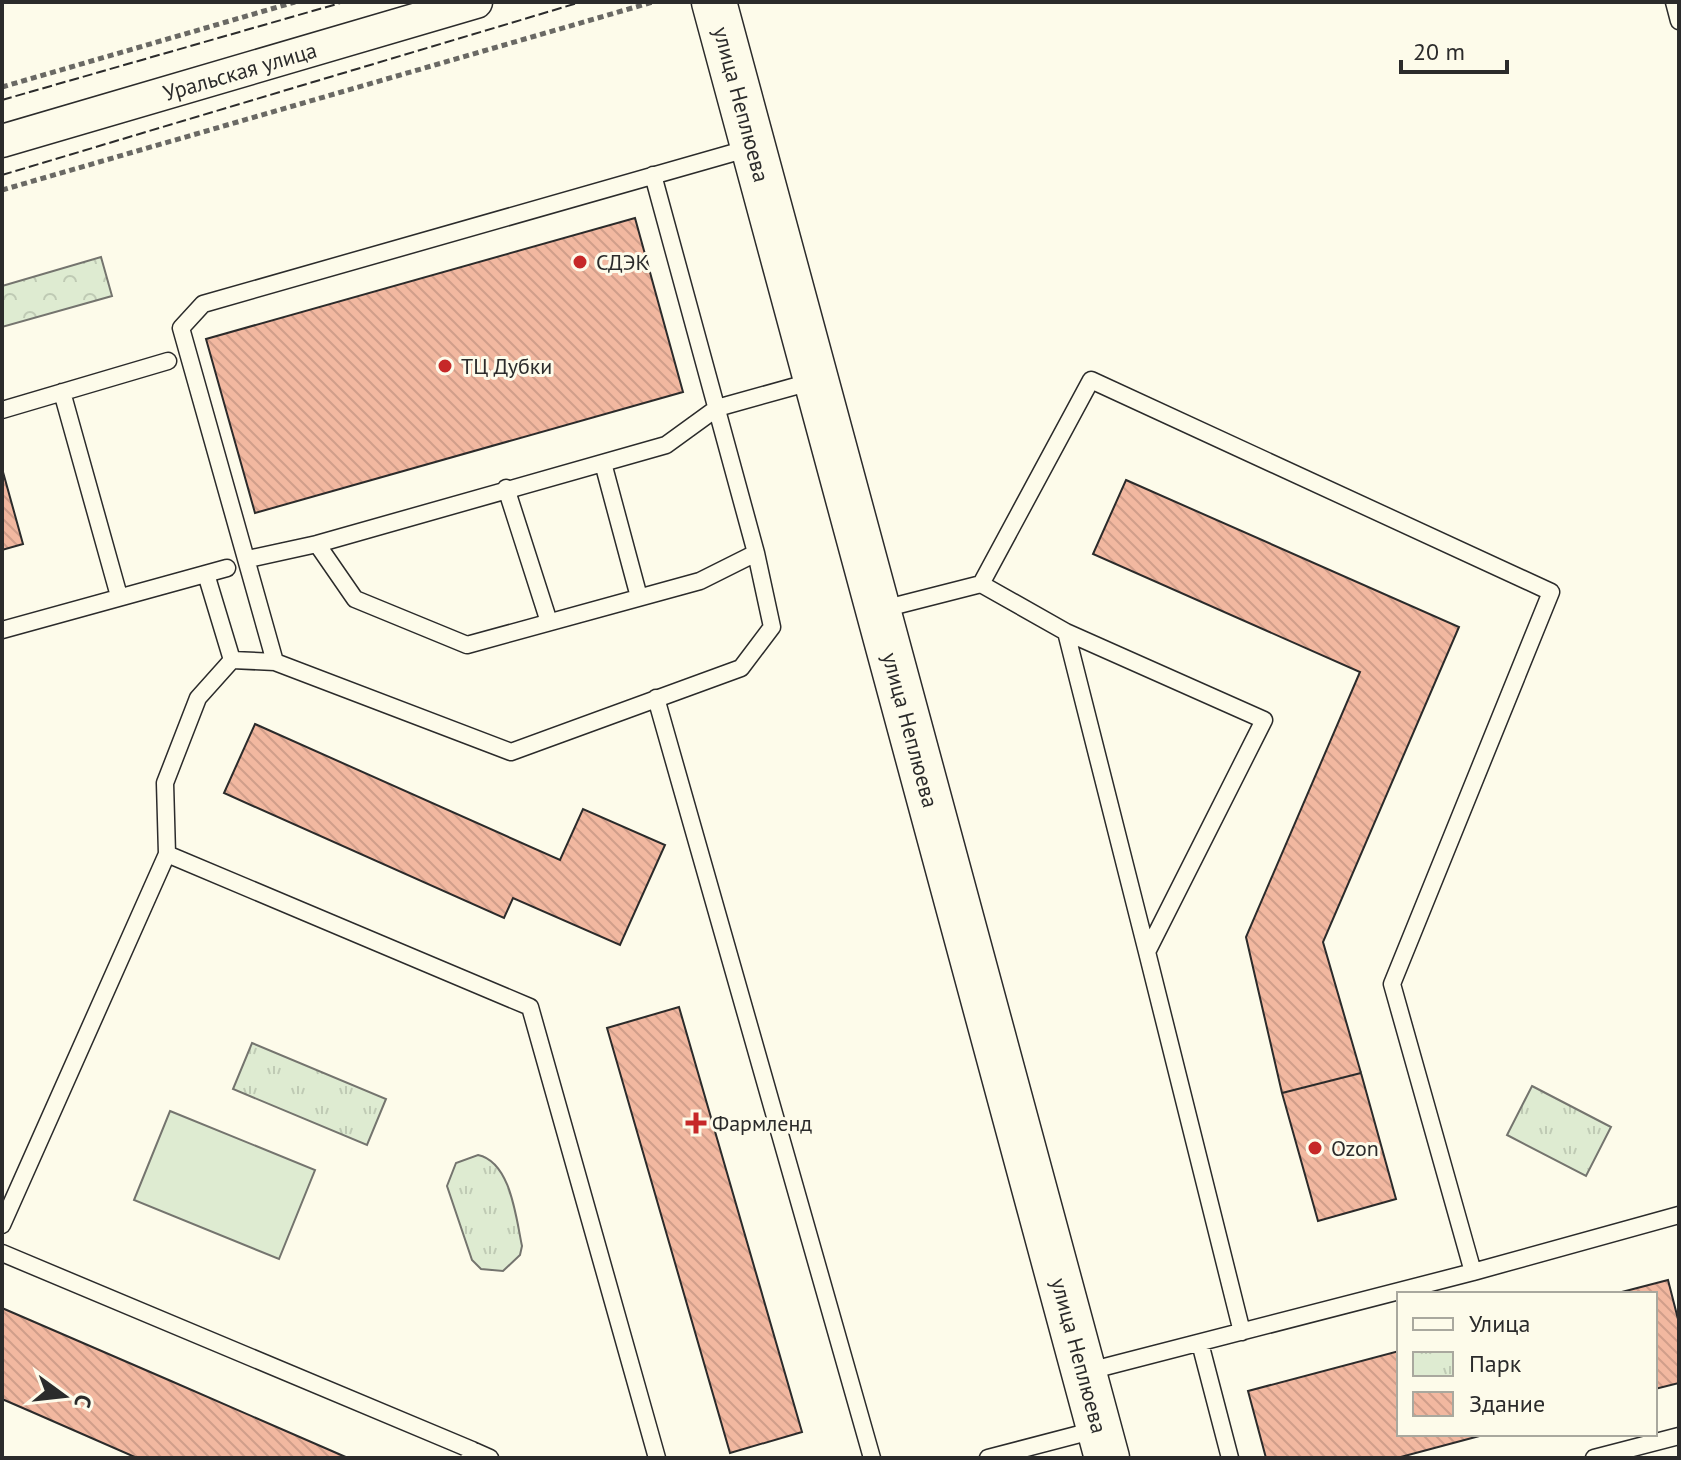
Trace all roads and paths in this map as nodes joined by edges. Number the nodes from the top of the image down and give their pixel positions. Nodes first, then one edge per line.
1 (295, 2) edge
2 (476, 2) edge
3 (653, 2) edge
4 (714, 2) edge
5 (1674, 2) edge
6 (1679, 21) edge
7 (2, 87) edge
8 (2, 141) edge
9 (755, 146) junction
10 (653, 175) junction
11 (2, 190) edge
12 (168, 361) dead end
13 (814, 381) junction
14 (62, 392) junction
15 (717, 408) junction
16 (2, 410) edge
17 (603, 463) junction
18 (506, 488) junction
19 (317, 544) junction
20 (756, 553) junction
21 (248, 559) junction
22 (227, 568) dead end
23 (206, 574) junction
24 (981, 584) junction
25 (119, 596) junction
26 (639, 597) junction
27 (877, 610) junction
28 (549, 622) junction
29 (2, 630) edge
30 (1066, 632) junction
31 (232, 660) junction
32 (275, 662) junction
33 (656, 698) junction
34 (167, 854) junction
35 (1147, 952) junction
36 (1679, 1215) edge
37 (2, 1225) edge
38 (2, 1253) edge
39 (1473, 1272) junction
40 (1242, 1332) junction
41 (1200, 1343) junction
42 (1083, 1372) junction
43 (1679, 1436) edge
44 (1103, 1443) edge
45 (470, 1454) edge
46 (490, 1458) edge
47 (657, 1458) edge
48 (872, 1458) edge
49 (988, 1458) edge
50 (1230, 1458) edge
51 (1594, 1458) edge

1 - 7 path
2 - 8 street, Уральская улица
3 - 11 path
4 - 9 main road, улица Неплюева
5 - 6 lane
9 - 10 lane
9 - 13 main road, улица Неплюева
10 - 15 lane
10 - 21 lane
12 - 14 lane
13 - 15 lane
13 - 27 main road, улица Неплюева
14 - 16 lane
14 - 25 lane
15 - 17 lane
15 - 20 lane
17 - 18 lane
17 - 26 lane
18 - 19 lane
18 - 28 lane
19 - 21 lane
19 - 28 lane
20 - 26 lane
20 - 33 lane
21 - 32 lane
22 - 23 lane
23 - 25 lane
23 - 31 lane
24 - 27 lane
24 - 30 lane
24 - 39 lane
25 - 29 lane
26 - 28 lane
27 - 42 main road, улица Неплюева
30 - 35 lane
30 - 35 lane
31 - 32 lane
31 - 34 lane
32 - 33 lane
33 - 48 lane
34 - 37 lane
34 - 47 lane
35 - 40 lane
36 - 39 lane
38 - 45 lane
39 - 40 lane
40 - 41 lane
41 - 42 lane
41 - 50 lane
42 - 44 main road, улица Неплюева
43 - 51 lane
44 - 49 lane
45 - 46 lane

